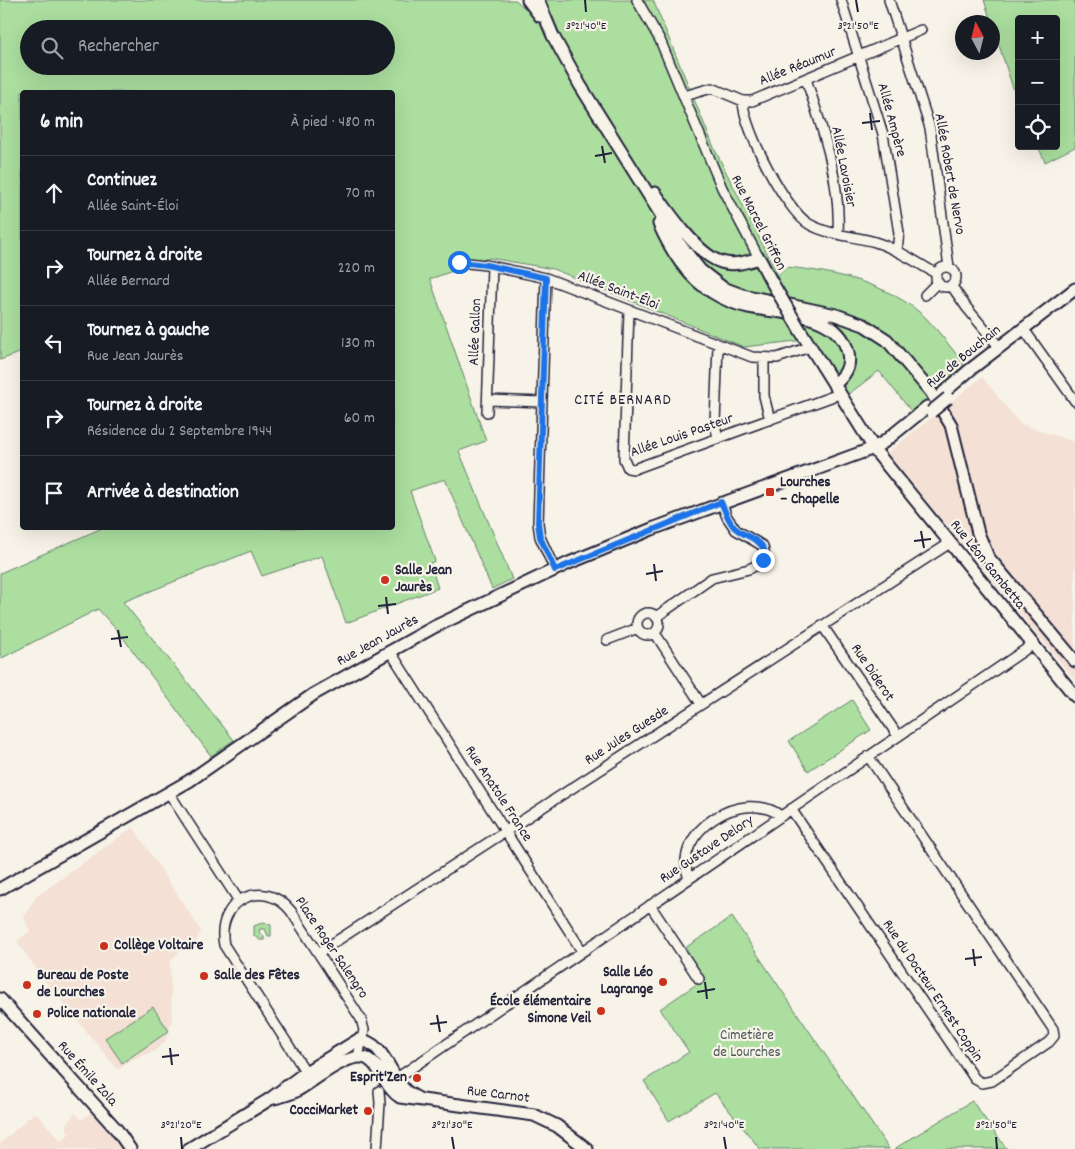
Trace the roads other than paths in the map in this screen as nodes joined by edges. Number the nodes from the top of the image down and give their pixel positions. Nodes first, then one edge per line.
1 (528, 0) edge
2 (538, 0) edge
3 (638, 0) edge
4 (840, 0) edge
5 (889, 0) edge
6 (922, 30) dead end
7 (554, 36) junction
8 (902, 38) junction
9 (859, 57) junction
10 (806, 78) junction
11 (684, 96) junction
12 (743, 101) junction
13 (614, 138) junction
14 (644, 188) junction
15 (838, 233) junction
16 (897, 251) junction
17 (759, 258) junction
18 (459, 262) dead end
19 (492, 266) junction
20 (949, 268) junction
21 (546, 278) junction
22 (937, 278) junction
23 (951, 285) junction
24 (1075, 290) edge
25 (925, 295) dead end
26 (629, 310) junction
27 (1023, 328) junction
28 (718, 345) junction
29 (810, 347) junction
30 (1000, 348) junction
31 (764, 359) junction
32 (836, 390) junction
33 (488, 400) junction
34 (1075, 401) edge
35 (542, 402) junction
36 (487, 412) dead end
37 (770, 420) junction
38 (718, 439) junction
39 (875, 450) junction
40 (721, 502) junction
41 (950, 543) junction
42 (555, 570) junction
43 (656, 617) junction
44 (822, 625) junction
45 (638, 628) junction
46 (655, 633) junction
47 (607, 640) dead end
48 (1032, 644) junction
49 (390, 651) junction
50 (1075, 661) edge
51 (1075, 696) edge
52 (701, 704) junction
53 (898, 736) junction
54 (868, 756) junction
55 (169, 793) junction
56 (791, 809) junction
57 (781, 816) junction
58 (506, 831) junction
59 (689, 879) junction
60 (0, 889) edge
61 (239, 900) junction
62 (650, 906) junction
63 (582, 952) junction
64 (318, 953) junction
65 (699, 979) dead end
66 (0, 999) edge
67 (362, 1040) junction
68 (358, 1056) junction
69 (309, 1077) junction
70 (388, 1085) junction
71 (130, 1149) edge
72 (189, 1149) edge
73 (377, 1149) edge
74 (587, 1149) edge

1 - 7 street
2 - 7 street
3 - 11 street, Rue Marcel Griffon
4 - 9 street, Allée Ampère
5 - 8 street, Allée Robert de Nervo
6 - 8 street, Allée Réaumur
7 - 13 street
8 - 9 street, Allée Réaumur
8 - 20 street, Allée Robert de Nervo
9 - 10 street, Allée Réaumur
9 - 16 street, Allée Ampère
10 - 12 street, Allée Réaumur
10 - 15 street, Allée Lavoisier
11 - 12 street
11 - 17 street, Rue Marcel Griffon
12 - 15 street
13 - 14 street
13 - 17 street
14 - 32 street
14 - 50 street
15 - 16 street
16 - 22 street
17 - 29 street, Rue Marcel Griffon, bridge
18 - 19 street, Allée Saint-Éloi
19 - 21 street, Allée Saint-Éloi
19 - 33 street, Allée Gallon
20 - 22 street
20 - 23 street
21 - 26 street, Allée Saint-Éloi
21 - 35 street
22 - 23 street
22 - 25 street
23 - 30 street
24 - 27 street, Rue de Bouchain
26 - 28 street, Allée Saint-Éloi
26 - 38 street, Allée Louis Pasteur
27 - 30 street, Rue de Bouchain
27 - 34 street
28 - 31 street, Allée Saint-Éloi
28 - 38 street
29 - 31 street, Allée Saint-Éloi
29 - 32 street, Rue Marcel Griffon
30 - 39 street, Rue de Bouchain
31 - 37 street
32 - 37 street, Allée Louis Pasteur
32 - 39 street, Rue Marcel Griffon
33 - 35 street
33 - 36 street, Allée Gallon
35 - 42 street
37 - 38 street, Allée Louis Pasteur
39 - 40 street, Rue Jean Jaurès
39 - 41 street, Rue Léon Gambetta
40 - 42 street, Rue Jean Jaurès
40 - 43 street
41 - 44 street, Rue Jules Guesde
41 - 48 street, Rue Léon Gambetta
42 - 49 street, Rue Jean Jaurès
43 - 45 street
43 - 46 street
44 - 52 street, Rue Jules Guesde
44 - 53 street, Rue Diderot
45 - 46 street
45 - 47 street
46 - 52 street
48 - 51 street, Rue Léon Gambetta
48 - 53 street, Rue Gustave Delory
49 - 55 street, Rue Jean Jaurès
49 - 58 street, Rue Anatole France
52 - 58 street, Rue Jules Guesde
53 - 54 street, Rue Gustave Delory
54 - 56 street, Rue Gustave Delory
54 - 56 street, Rue du Docteur Ernest Coppin
55 - 60 street, Rue Jean Jaurès
55 - 61 street
56 - 57 street, Rue Gustave Delory
57 - 59 street, Rue Gustave Delory
57 - 59 street
58 - 63 street, Rue Anatole France
58 - 64 street, Rue Jules Guesde
59 - 62 street, Rue Gustave Delory
61 - 64 street, Place Roger Salengro
61 - 69 street
62 - 63 street, Rue Gustave Delory
62 - 65 street
63 - 70 street, Rue Gustave Delory
64 - 67 street, Place Roger Salengro
66 - 71 street, Rue Émile Zola
67 - 68 street
67 - 69 street
67 - 70 street, Rue Carnot
68 - 69 street
68 - 70 street, Rue Carnot
69 - 72 street
70 - 73 street
70 - 74 street, Rue Carnot

